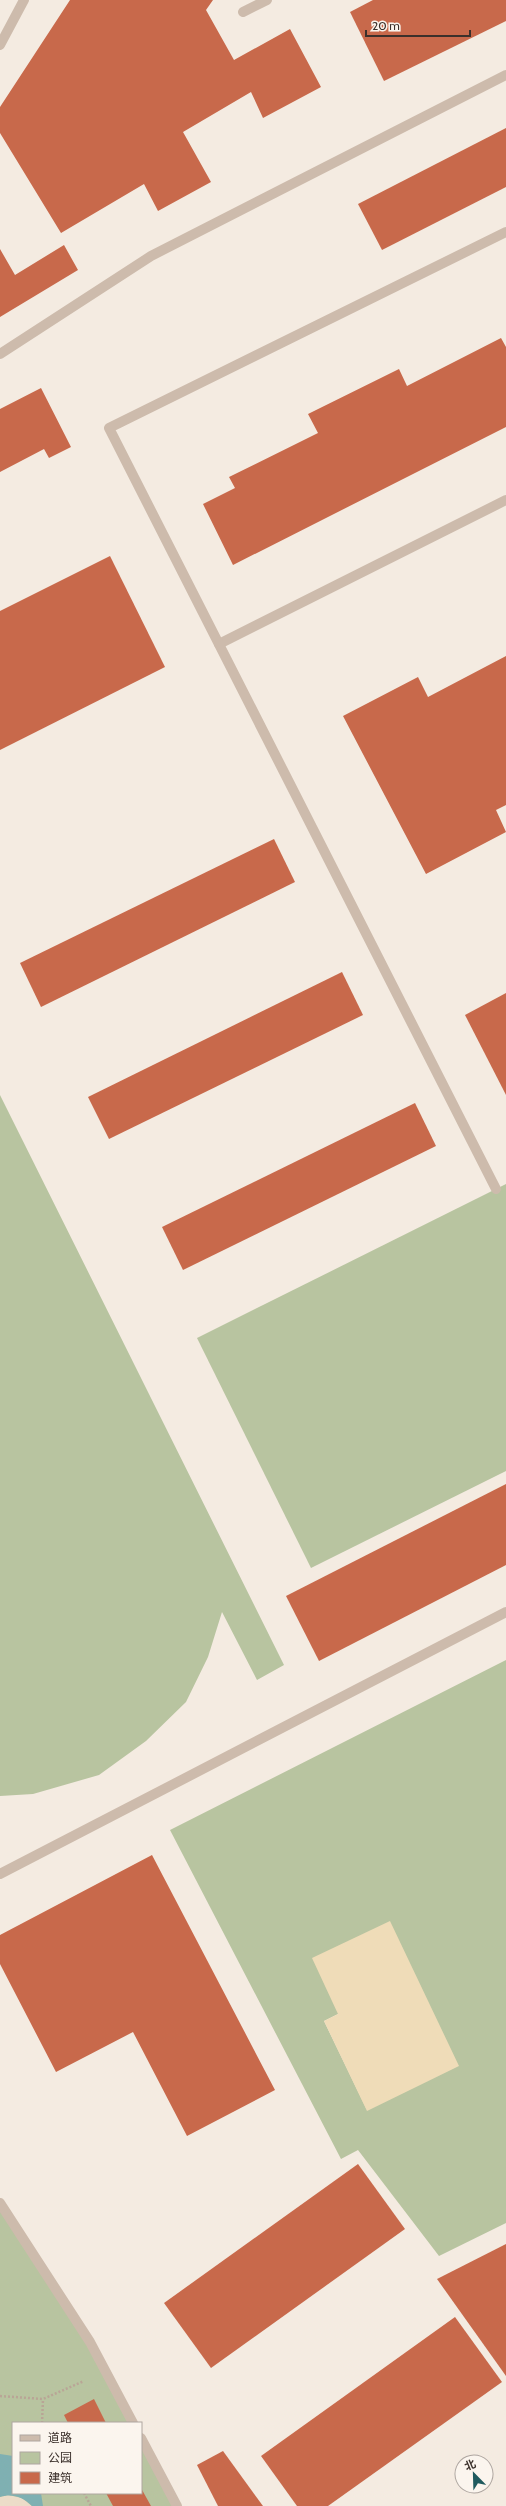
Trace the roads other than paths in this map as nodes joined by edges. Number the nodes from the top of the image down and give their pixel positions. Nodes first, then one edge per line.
1 (24, 0) edge
2 (267, 0) edge
3 (243, 12) dead end
4 (0, 45) edge
5 (506, 75) edge
6 (506, 232) edge
7 (0, 354) edge
8 (506, 500) edge
9 (219, 644) junction
10 (496, 1189) dead end
11 (506, 1612) edge
12 (0, 1874) edge
13 (0, 2203) edge
14 (132, 2422) edge
15 (142, 2440) edge
16 (177, 2506) edge

1 - 4 street
2 - 3 street
5 - 7 street
6 - 9 street
8 - 9 street
9 - 10 street
11 - 12 street
13 - 14 street
15 - 16 street

